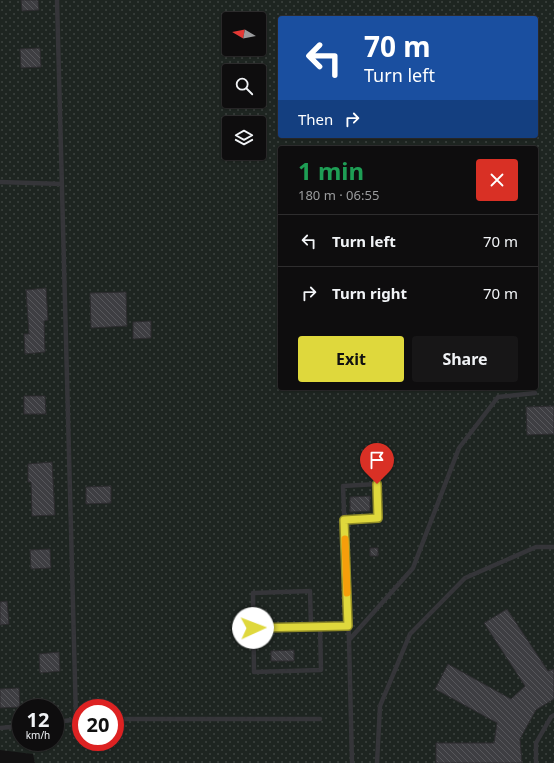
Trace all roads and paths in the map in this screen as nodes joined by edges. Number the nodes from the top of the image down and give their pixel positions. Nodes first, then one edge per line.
1 (57, 0) edge
2 (0, 182) edge
3 (62, 184) junction
4 (535, 393) dead end
5 (344, 520) junction
6 (554, 546) edge
7 (320, 626) junction
8 (348, 626) junction
9 (311, 627) junction
10 (253, 628) junction
11 (349, 640) junction
12 (77, 699) edge
13 (554, 715) edge
14 (124, 719) edge
15 (320, 719) dead end
16 (12, 727) edge
17 (0, 728) edge
18 (352, 763) edge
19 (377, 763) edge
20 (536, 763) edge

1 - 3 lane
2 - 3 lane
3 - 12 lane
4 - 11 lane
5 - 5 lane
5 - 8 lane
6 - 19 lane
7 - 8 lane
7 - 9 lane
7 - 10 lane
8 - 11 lane
9 - 10 lane
9 - 10 lane
11 - 18 lane
13 - 20 lane
14 - 15 lane
16 - 17 lane

